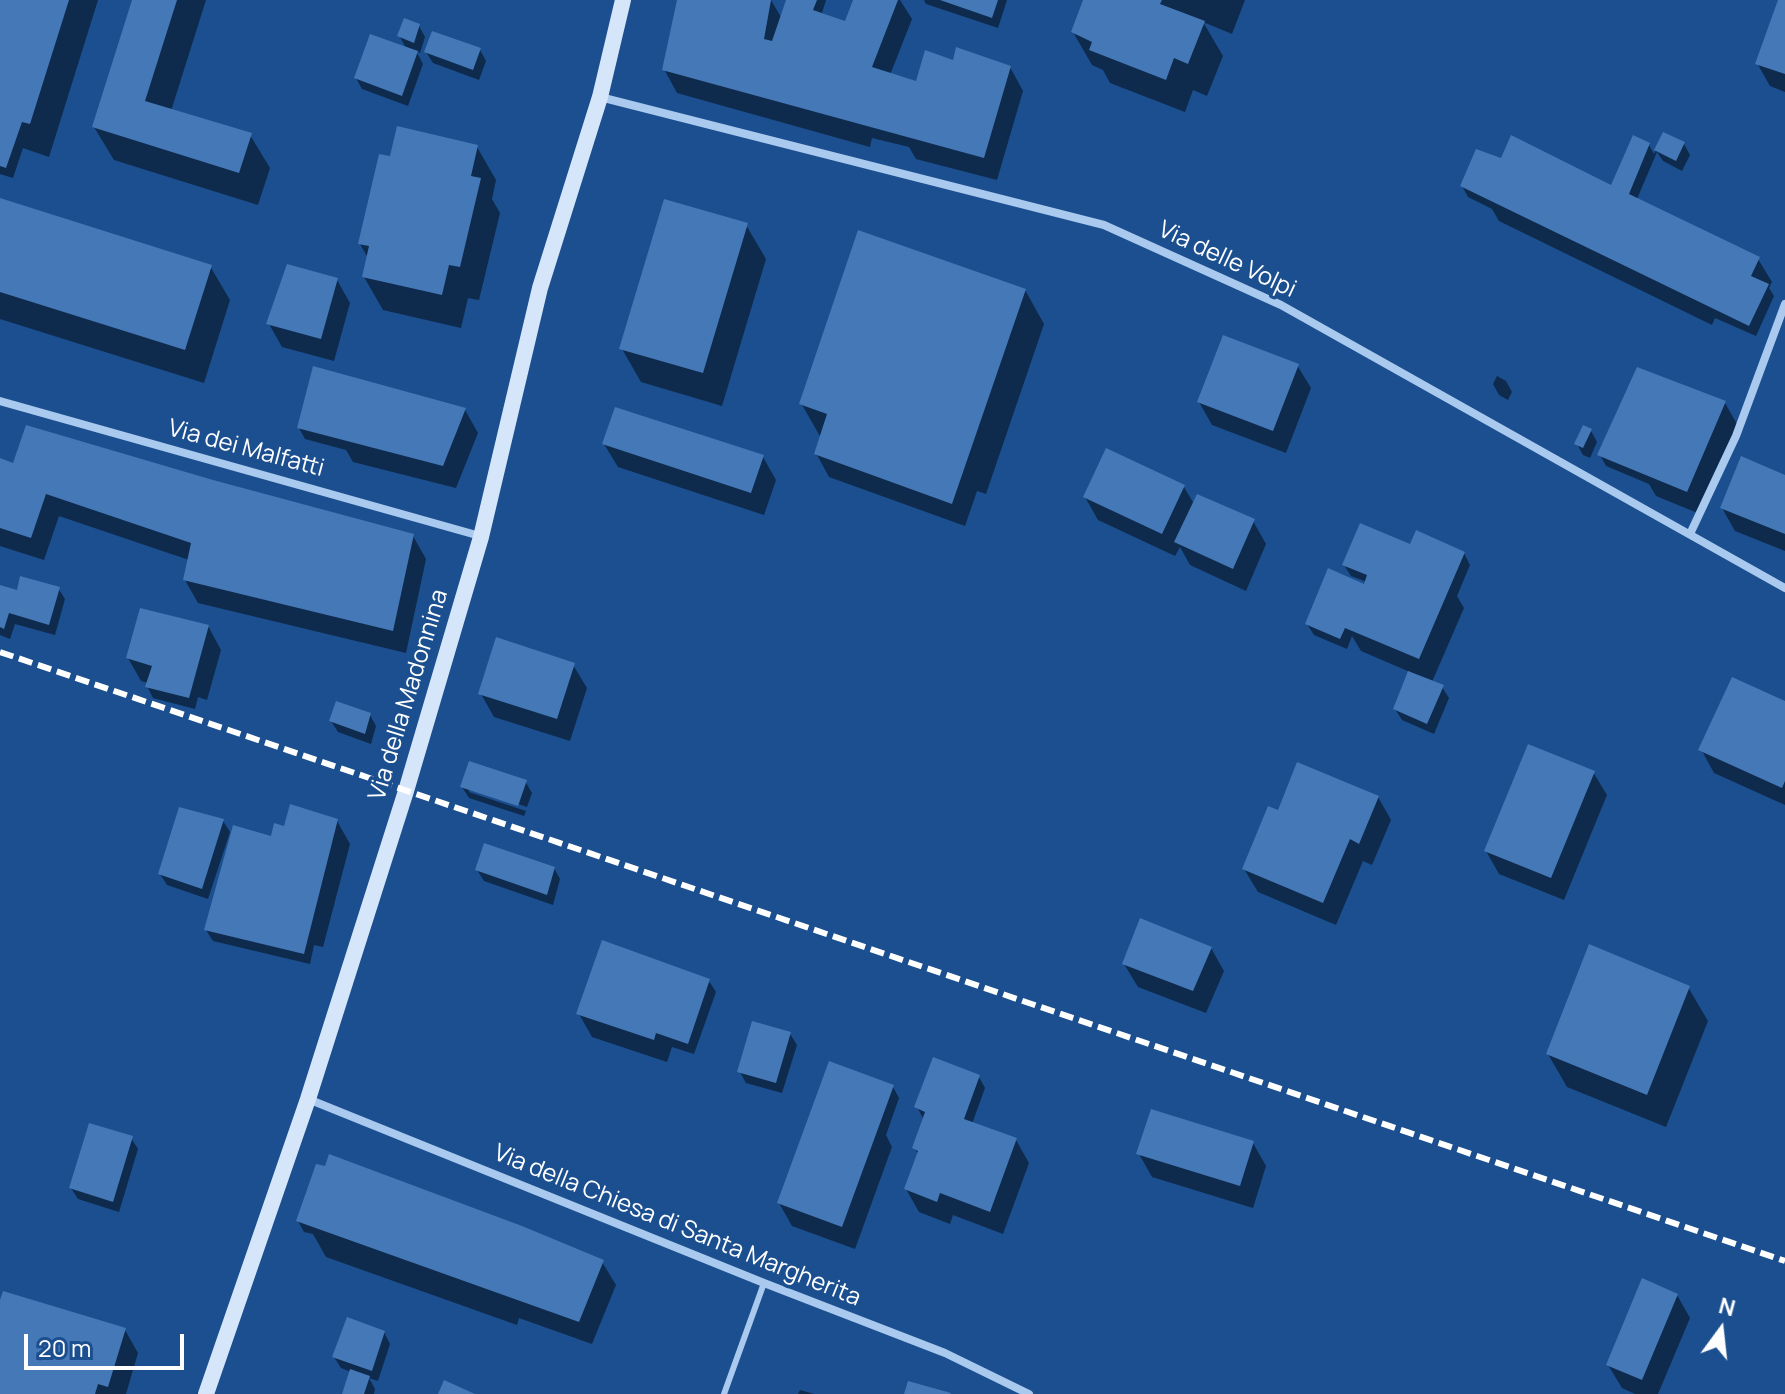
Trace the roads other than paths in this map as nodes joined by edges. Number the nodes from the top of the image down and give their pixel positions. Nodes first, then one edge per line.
1 (623, 0) edge
2 (600, 97) junction
3 (1785, 304) edge
4 (0, 401) edge
5 (1690, 534) junction
6 (481, 537) junction
7 (1785, 588) edge
8 (308, 1099) junction
9 (764, 1283) junction
10 (206, 1394) edge
11 (724, 1394) edge
12 (1029, 1394) edge

1 - 2 main road, Via della Madonnina
2 - 5 street, Via delle Volpi
2 - 6 main road, Via della Madonnina
3 - 5 street
4 - 6 street, Via dei Malfatti
5 - 7 street, Via delle Volpi
6 - 8 main road, Via della Madonnina
8 - 9 street, Via della Chiesa di Santa Margherita
8 - 10 main road, Via della Madonnina
9 - 11 lane
9 - 12 street, Via della Chiesa di Santa Margherita

